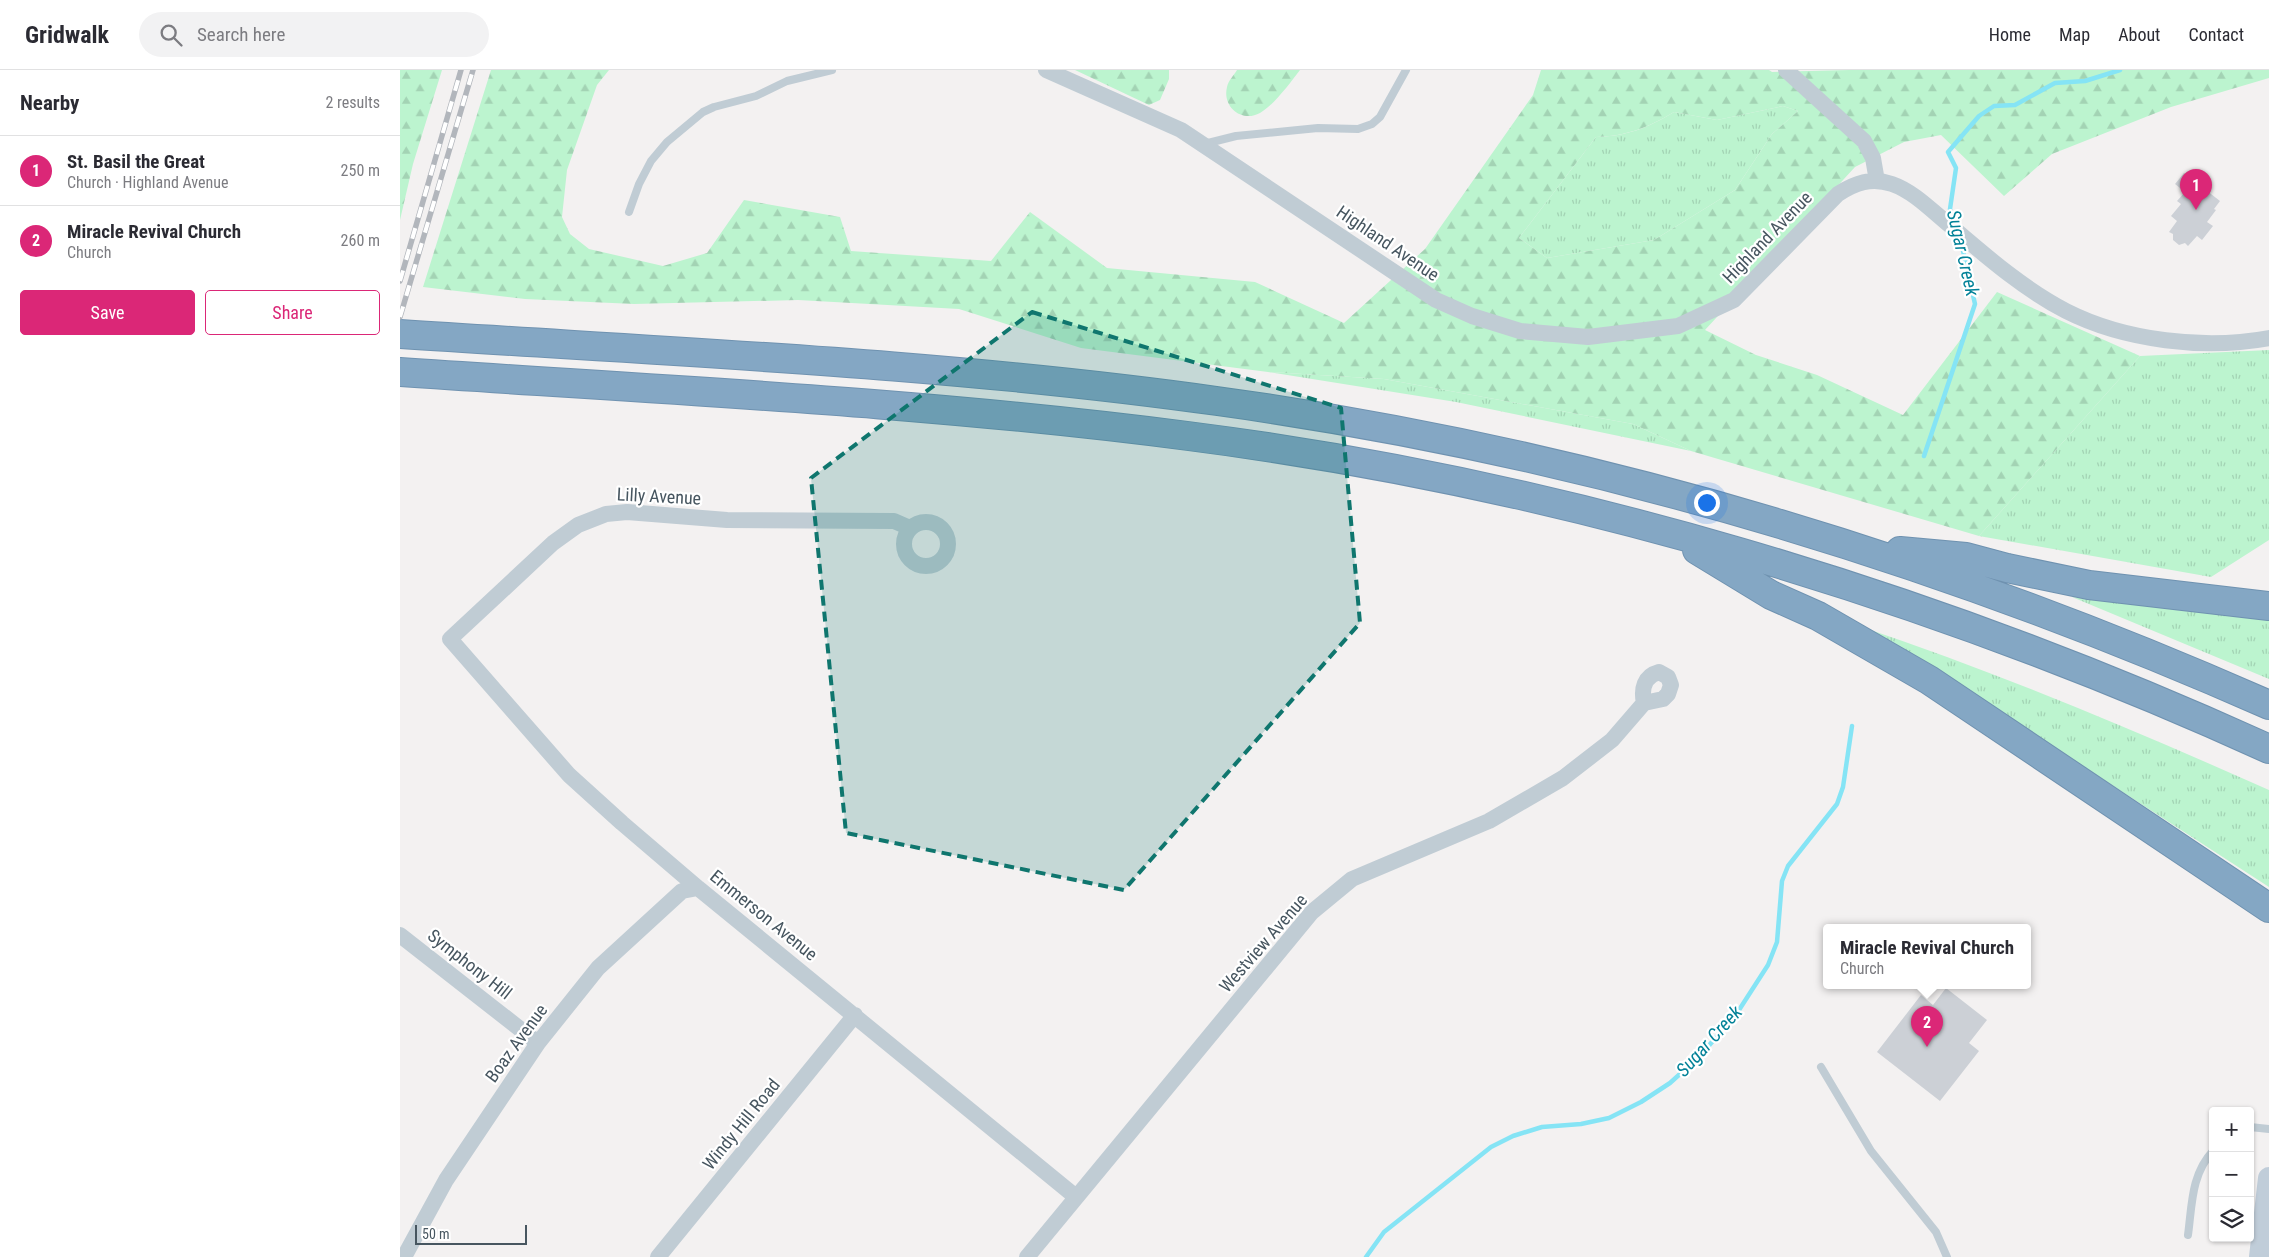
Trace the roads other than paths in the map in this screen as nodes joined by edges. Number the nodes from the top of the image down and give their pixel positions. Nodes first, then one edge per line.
1 (832, 70) edge
2 (1046, 70) edge
3 (1406, 70) edge
4 (1786, 70) edge
5 (1204, 144) junction
6 (1877, 181) junction
7 (629, 212) dead end
8 (400, 334) edge
9 (2269, 338) edge
10 (400, 372) edge
11 (910, 528) dead end
12 (1670, 534) junction
13 (1854, 547) junction
14 (2269, 606) edge
15 (450, 640) joint
16 (1644, 703) dead end
17 (2269, 705) edge
18 (2269, 749) edge
19 (698, 888) junction
20 (2269, 908) edge
21 (400, 935) edge
22 (855, 1016) junction
23 (538, 1043) junction
24 (1821, 1067) dead end
25 (2254, 1127) edge
26 (2269, 1129) edge
27 (2212, 1152) edge
28 (2269, 1178) edge
29 (1076, 1197) junction
30 (2188, 1235) dead end
31 (404, 1257) edge
32 (658, 1257) edge
33 (1027, 1257) edge
34 (1947, 1257) edge
35 (2260, 1257) edge

1 - 7 lane
2 - 5 street, Highland Avenue
3 - 5 lane
4 - 6 street
5 - 6 street, Highland Avenue
6 - 9 street, Highland Avenue
8 - 13 highway
10 - 12 highway
11 - 15 street, Lilly Avenue
12 - 18 highway
12 - 20 highway
13 - 14 highway
13 - 17 highway
15 - 19 street, Emmerson Avenue
16 - 29 street, Westview Avenue
19 - 22 street, Emmerson Avenue
19 - 23 street, Boaz Avenue
21 - 23 street, Symphony Hill
22 - 29 street, Emmerson Avenue
22 - 32 street, Windy Hill Road
23 - 31 street, Boaz Avenue
24 - 34 lane
25 - 26 lane
27 - 30 lane
28 - 35 main road
29 - 33 street, Westview Avenue

